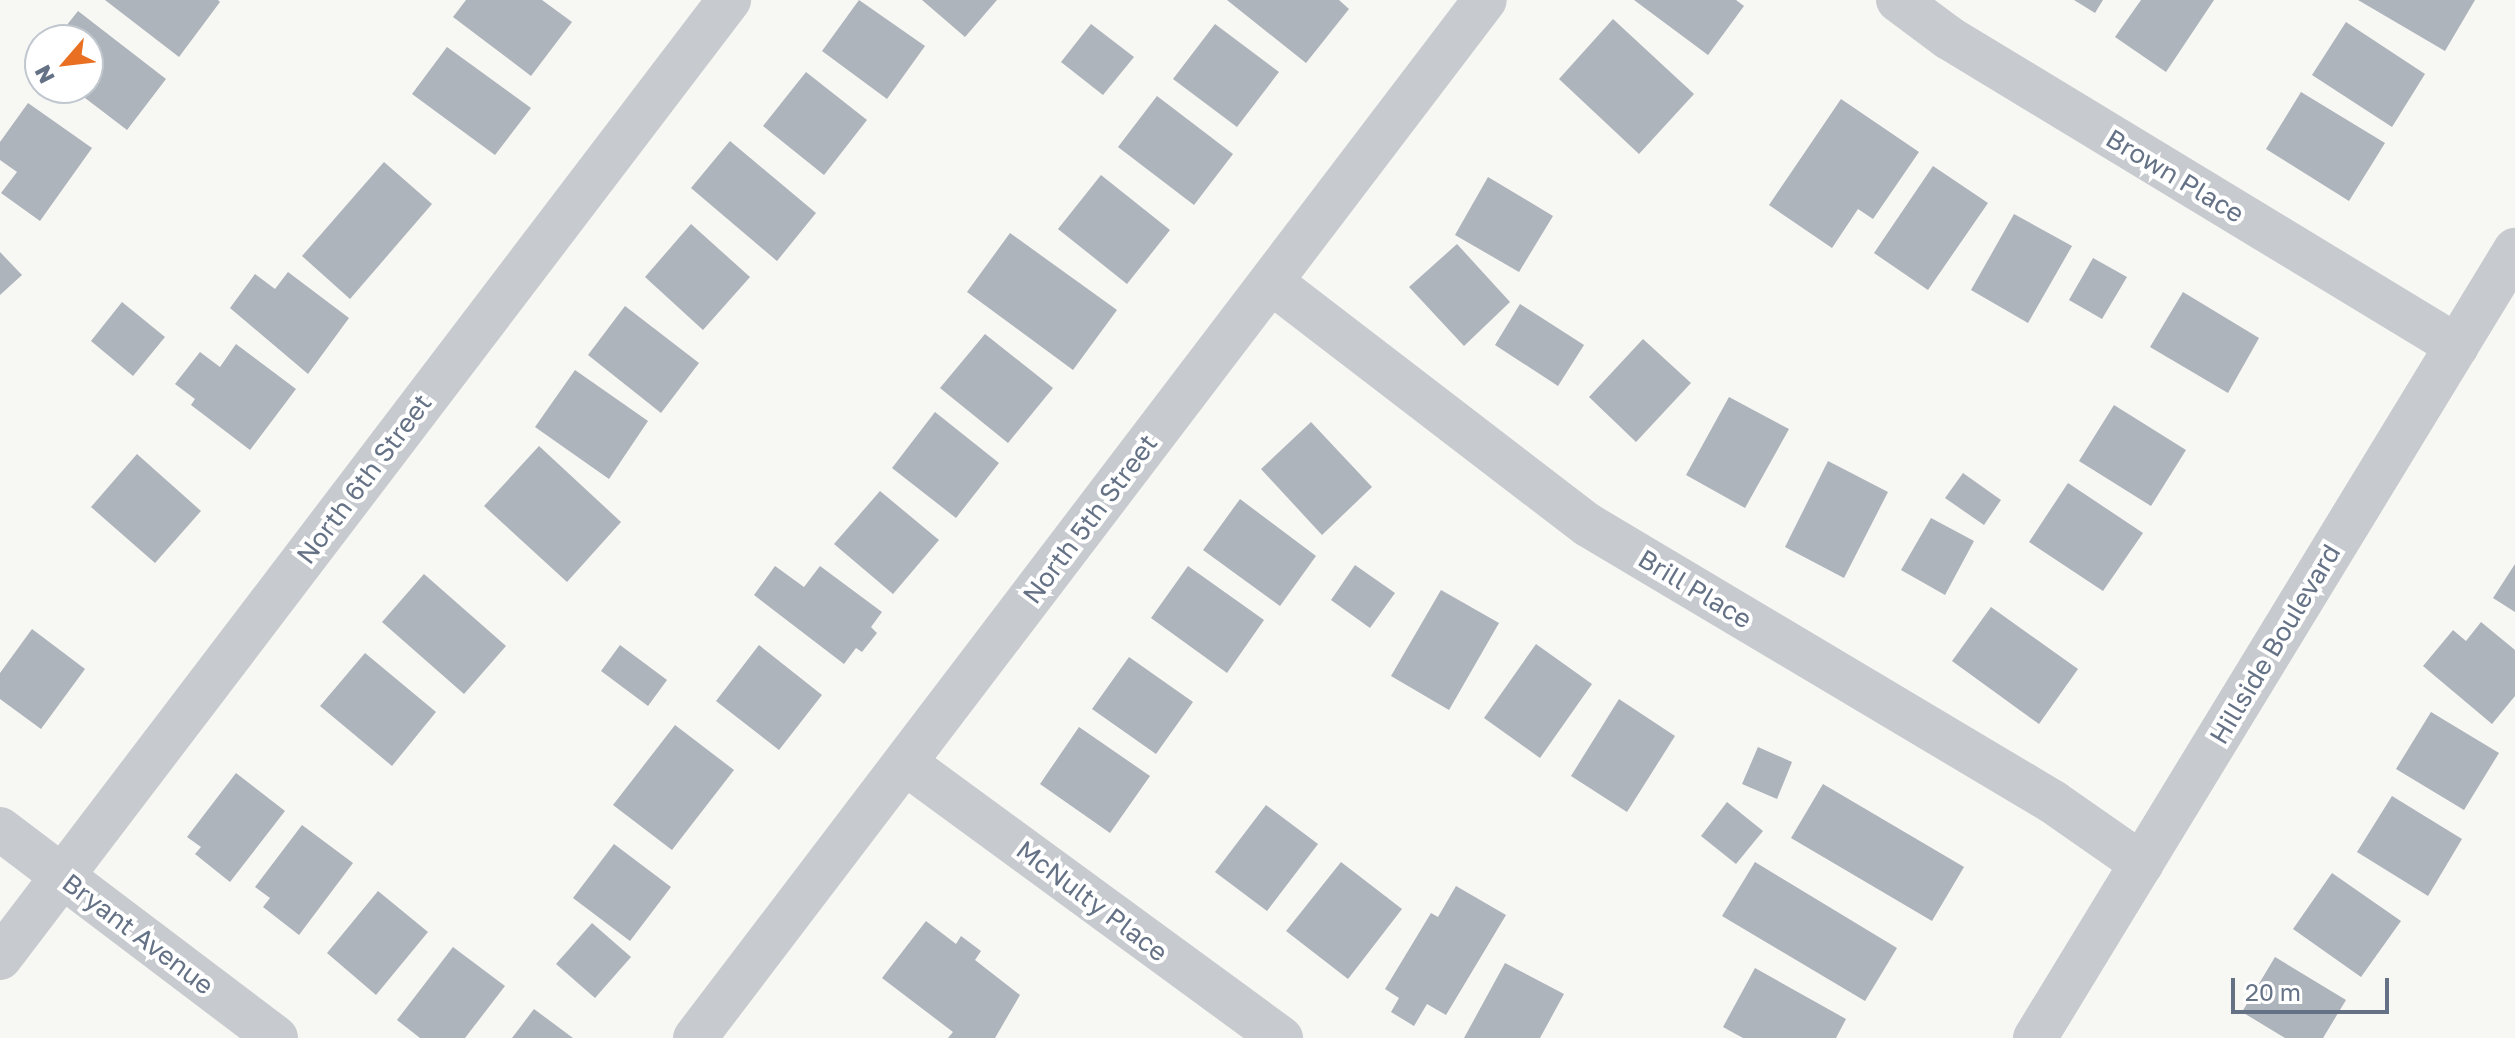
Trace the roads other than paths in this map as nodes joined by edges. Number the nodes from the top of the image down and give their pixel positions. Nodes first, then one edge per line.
1 (729, 0) edge
2 (1485, 0) edge
3 (1898, 0) edge
4 (2515, 250) edge
5 (1271, 282) junction
6 (2457, 346) junction
7 (905, 763) junction
8 (0, 829) edge
9 (2142, 864) junction
10 (62, 877) junction
11 (0, 958) edge
12 (276, 1038) edge
13 (695, 1038) edge
14 (1281, 1038) edge
15 (2035, 1038) edge

1 - 10 street, North 6th Street
2 - 5 street, North 5th Street
3 - 6 street, Brown Place
4 - 6 street, Hillside Boulevard
5 - 7 street, North 5th Street
5 - 9 street, Brill Place
6 - 9 street, Hillside Boulevard
7 - 13 street, North 5th Street
7 - 14 street, McNulty Place
8 - 10 street, Bryant Avenue
9 - 15 street, Hillside Boulevard
10 - 11 street, North 6th Street
10 - 12 street, Bryant Avenue

